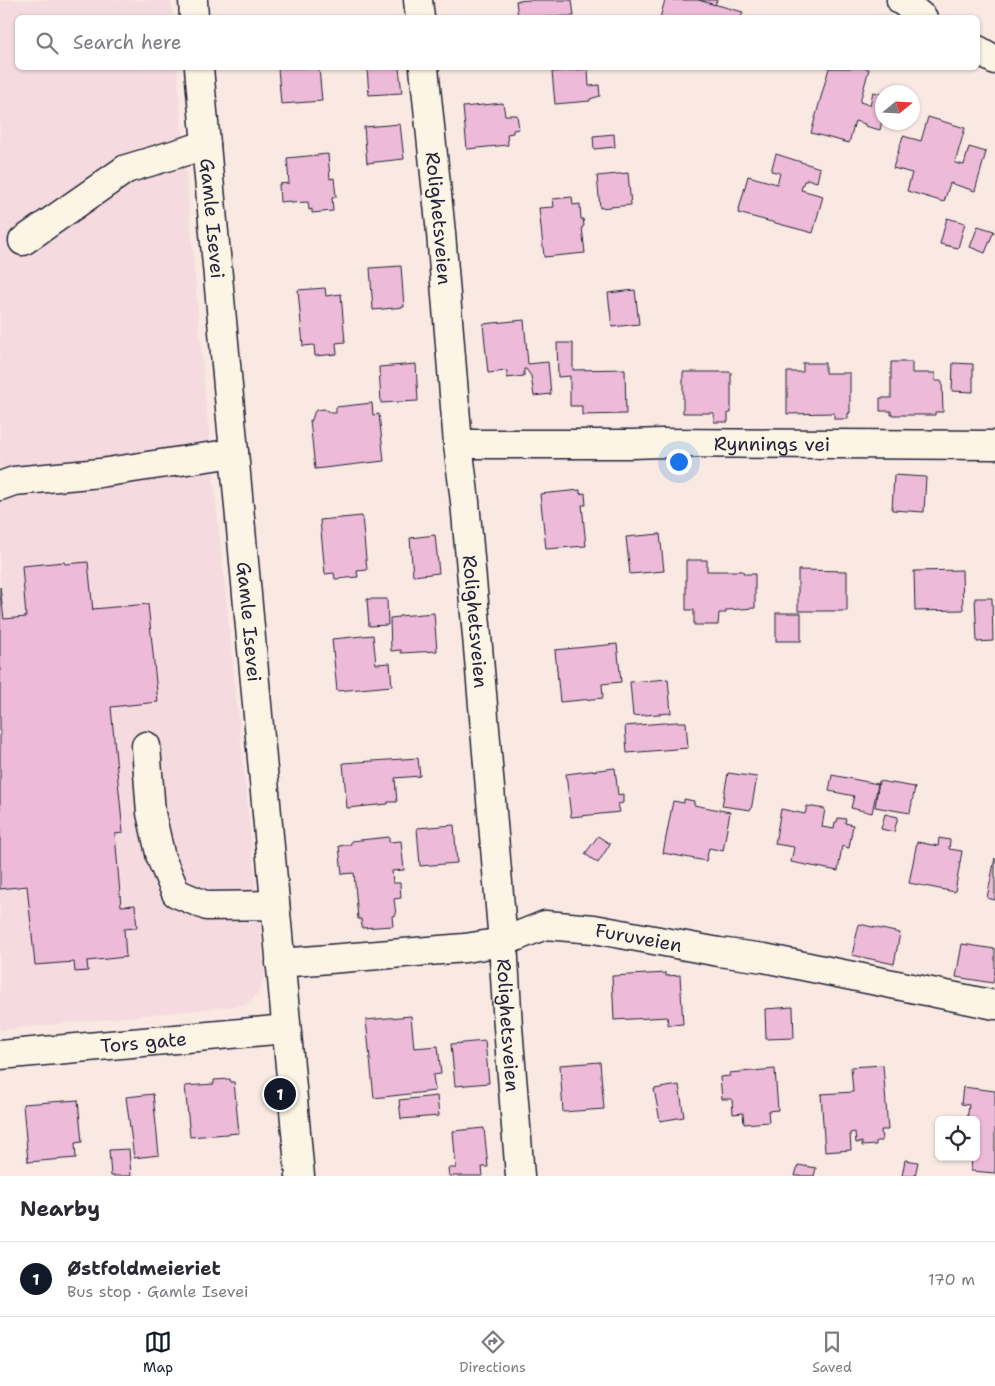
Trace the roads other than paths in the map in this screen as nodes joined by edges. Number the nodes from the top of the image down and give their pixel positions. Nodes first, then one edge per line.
1 (192, 0) edge
2 (418, 0) edge
3 (902, 0) edge
4 (194, 15) edge
5 (420, 15) edge
6 (920, 15) edge
7 (980, 51) edge
8 (995, 60) edge
9 (199, 70) edge
10 (424, 70) edge
11 (206, 145) junction
12 (23, 241) dead end
13 (458, 444) junction
14 (995, 444) edge
15 (234, 453) junction
16 (0, 486) edge
17 (146, 746) dead end
18 (275, 904) junction
19 (503, 942) junction
20 (280, 962) junction
21 (995, 1005) edge
22 (286, 1029) junction
23 (0, 1055) edge
24 (300, 1176) edge
25 (520, 1176) edge

1 - 4 street
2 - 5 street
3 - 6 street
7 - 8 street
9 - 11 street, Gamle Isevei
10 - 13 street, Rolighetsveien
11 - 12 street
11 - 15 street, Gamle Isevei
13 - 14 street, Rynnings vei
13 - 19 street, Rolighetsveien
15 - 16 street
15 - 18 street, Gamle Isevei
17 - 18 street
18 - 20 street, Gamle Isevei
19 - 20 street, Furuveien
19 - 21 street, Furuveien
19 - 25 street, Rolighetsveien
20 - 22 street, Gamle Isevei
22 - 23 street, Tors gate
22 - 24 street, Gamle Isevei

